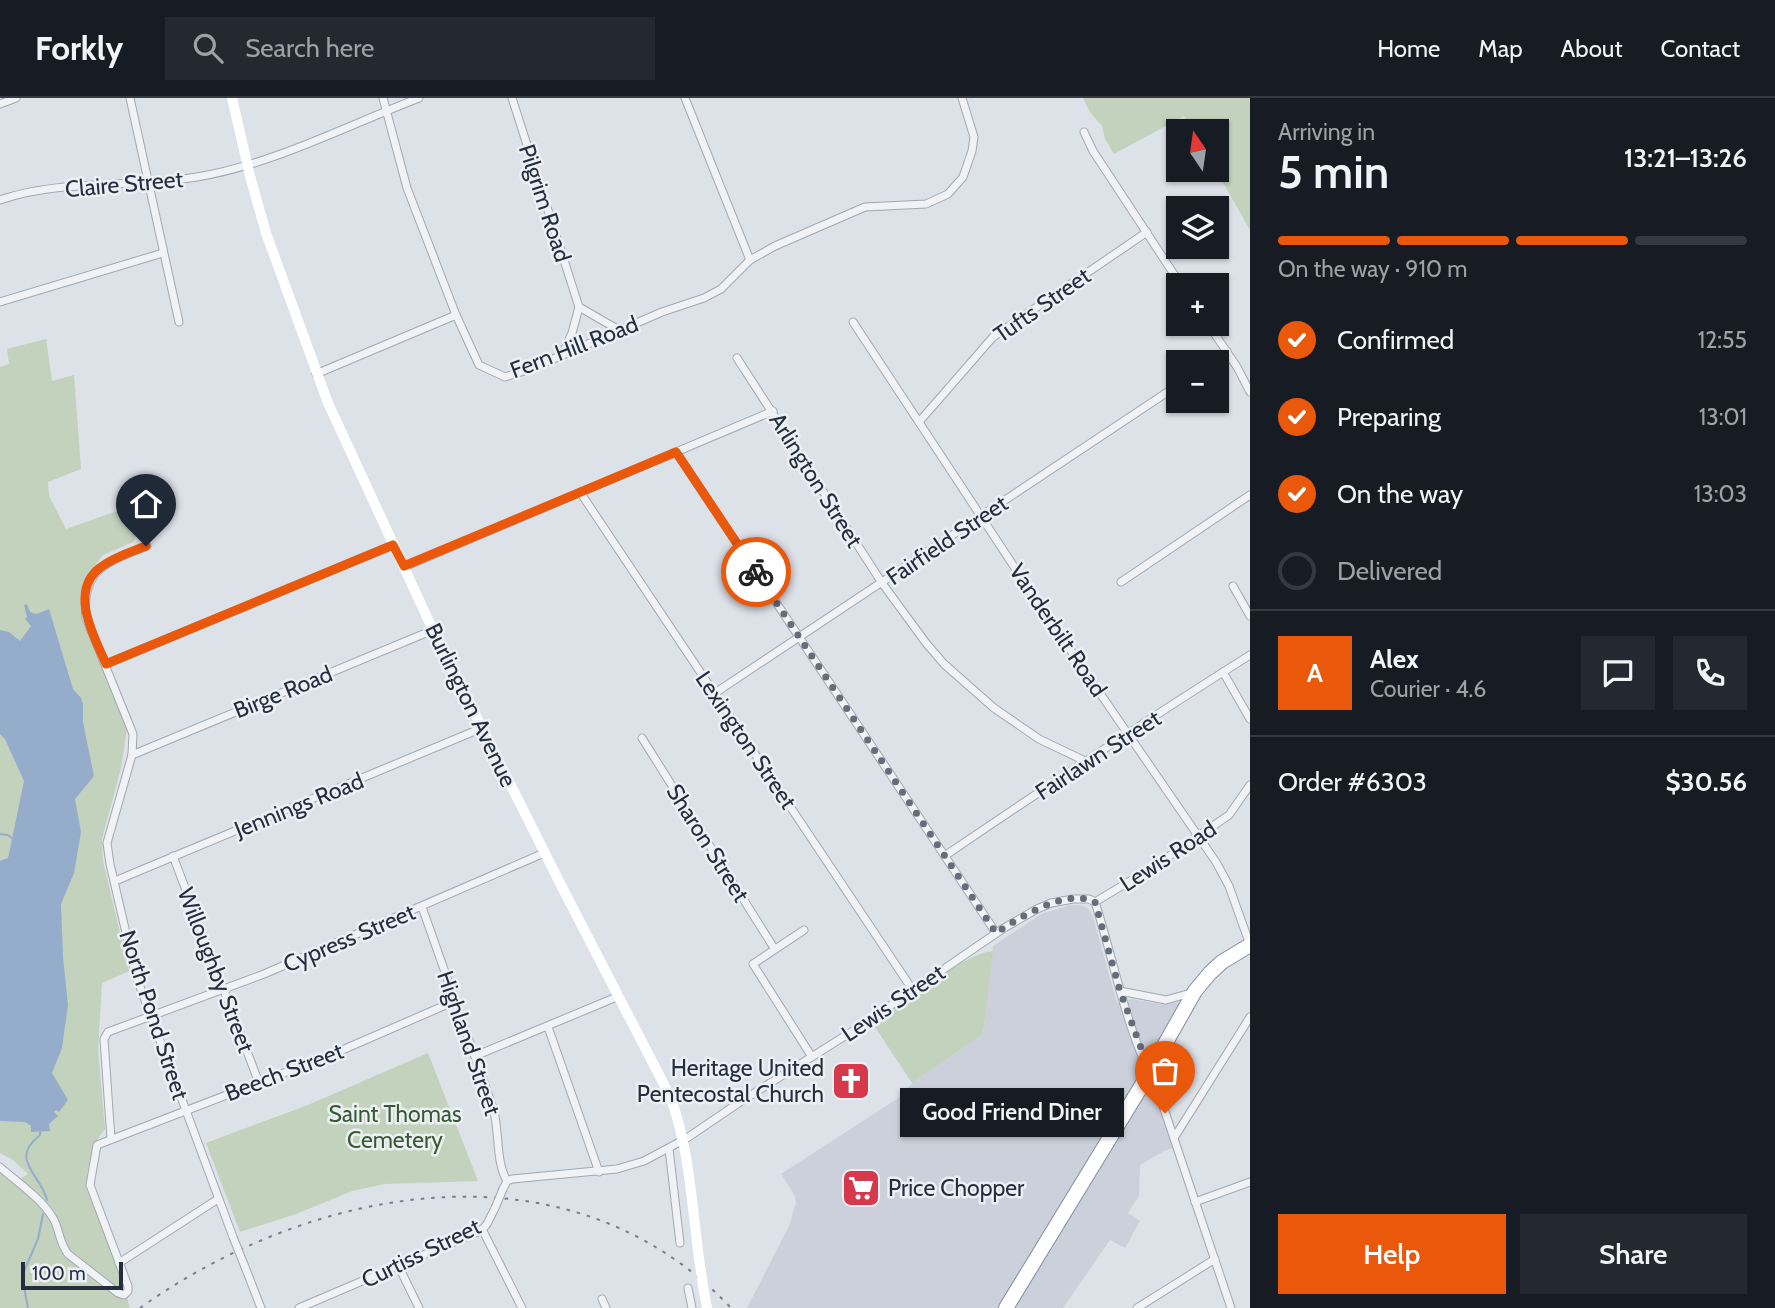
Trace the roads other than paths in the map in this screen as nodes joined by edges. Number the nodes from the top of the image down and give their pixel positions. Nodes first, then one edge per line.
1 (16, 98) edge
2 (130, 98) edge
3 (232, 98) edge
4 (383, 98) edge
5 (419, 98) edge
6 (512, 98) edge
7 (685, 98) edge
8 (962, 98) edge
9 (0, 104) edge
10 (386, 111) junction
11 (1084, 132) dead end
12 (247, 167) junction
13 (149, 183) junction
14 (0, 200) edge
15 (1147, 232) junction
16 (163, 253) junction
17 (750, 260) junction
18 (1173, 273) edge
19 (0, 302) edge
20 (579, 307) junction
21 (456, 315) junction
22 (179, 322) dead end
23 (853, 322) dead end
24 (619, 330) junction
25 (562, 354) junction
26 (1229, 355) edge
27 (737, 358) dead end
28 (316, 374) junction
29 (1166, 392) edge
30 (1250, 392) edge
31 (773, 411) junction
32 (919, 422) junction
33 (676, 452) junction
34 (580, 492) junction
35 (1250, 495) edge
36 (981, 517) junction
37 (393, 545) junction
38 (146, 546) dead end
39 (404, 566) junction
40 (1121, 582) dead end
41 (882, 583) junction
42 (1233, 586) dead end
43 (1250, 616) edge
44 (433, 630) junction
45 (800, 637) junction
46 (1250, 655) edge
47 (106, 664) junction
48 (1223, 672) junction
49 (715, 693) junction
50 (1250, 719) edge
51 (482, 728) junction
52 (1130, 734) junction
53 (642, 738) dead end
54 (132, 755) junction
55 (1085, 761) junction
56 (1250, 785) edge
57 (1199, 838) junction
58 (544, 853) junction
59 (946, 855) junction
60 (173, 856) junction
61 (115, 881) junction
62 (1095, 902) junction
63 (422, 907) junction
64 (804, 930) dead end
65 (996, 933) junction
66 (1250, 945) edge
67 (774, 948) junction
68 (224, 989) junction
69 (912, 989) junction
70 (1120, 991) junction
71 (1195, 991) junction
72 (619, 996) junction
73 (456, 1001) junction
74 (151, 1017) junction
75 (1250, 1017) edge
76 (548, 1027) junction
77 (475, 1056) junction
78 (812, 1057) junction
79 (1149, 1071) junction
80 (259, 1083) junction
81 (185, 1111) junction
82 (1174, 1138) junction
83 (111, 1139) junction
84 (683, 1141) junction
85 (669, 1149) junction
86 (0, 1167) edge
87 (598, 1172) junction
88 (1250, 1182) edge
89 (505, 1185) junction
90 (218, 1199) junction
91 (1195, 1202) junction
92 (482, 1229) junction
93 (680, 1243) dead end
94 (1215, 1259) junction
95 (119, 1263) junction
96 (399, 1267) junction
97 (688, 1289) dead end
98 (602, 1300) dead end
99 (261, 1308) edge
100 (299, 1308) edge
101 (419, 1308) edge
102 (522, 1308) edge
103 (606, 1308) edge
104 (692, 1308) edge
105 (706, 1308) edge
106 (1006, 1308) edge
107 (1137, 1308) edge
108 (1231, 1308) edge

1 - 9 street
2 - 13 street
3 - 12 main road, Burlington Avenue
4 - 10 street, Fern Hill Road
5 - 10 street
6 - 20 street, Pilgrim Road
7 - 17 street
8 - 17 street, Fern Hill Road
10 - 12 street
10 - 21 street, Fern Hill Road
11 - 15 street
12 - 13 street, Claire Street
12 - 28 main road, Burlington Avenue
13 - 14 street, Claire Street
13 - 16 street
15 - 18 street
15 - 32 street, Tufts Street
16 - 19 street
16 - 22 street
17 - 24 street, Fern Hill Road
20 - 24 street
20 - 25 street
21 - 25 street, Fern Hill Road
21 - 28 street
23 - 32 street, Vanderbilt Road
24 - 25 street, Fern Hill Road
26 - 30 street
27 - 31 street, Arlington Street
28 - 37 main road, Burlington Avenue
29 - 36 street, Fairfield Street
31 - 33 street
31 - 41 street, Arlington Street
32 - 36 street, Vanderbilt Road
33 - 34 street
33 - 45 street
34 - 39 street
34 - 49 street, Lexington Street
35 - 40 street
36 - 41 street, Fairfield Street
36 - 52 street, Vanderbilt Road
37 - 39 main road, Burlington Avenue
37 - 47 street
38 - 47 street, North Pond Street
39 - 44 main road, Burlington Avenue
41 - 45 street, Fairfield Street
41 - 55 street, Arlington Street
42 - 43 street
44 - 51 main road, Burlington Avenue
44 - 54 street, Birge Road
45 - 49 street, Fairfield Street
45 - 59 street
46 - 48 street, Fairlawn Street
47 - 54 street, North Pond Street
48 - 50 street
48 - 52 street, Fairlawn Street
49 - 69 street, Lexington Street
51 - 58 main road, Burlington Avenue
51 - 60 street, Jennings Road
52 - 55 street, Fairlawn Street
52 - 57 street, Vanderbilt Road
53 - 67 street, Sharon Street
54 - 61 street, North Pond Street
55 - 59 street, Fairlawn Street
56 - 57 street, Lewis Road
57 - 62 street, Lewis Road
57 - 66 street, Vanderbilt Road
58 - 63 street, Cypress Street
58 - 72 main road, Burlington Avenue
59 - 65 street
60 - 61 street, Jennings Road
60 - 68 street, Willoughby Street
61 - 74 street, North Pond Street
62 - 65 street, Lewis Road
62 - 70 street
63 - 68 street, Cypress Street
63 - 73 street, Highland Street
64 - 67 street
65 - 69 street, Lewis Street
66 - 71 highway
67 - 78 street
68 - 74 street, Cypress Street
68 - 80 street, Willoughby Street
69 - 78 street, Lewis Street
70 - 71 street
70 - 79 street
71 - 79 highway
72 - 76 street
72 - 84 main road, Burlington Avenue
73 - 77 street, Highland Street
73 - 80 street, Beech Street
74 - 81 street, North Pond Street
74 - 83 street, Cypress Street
75 - 82 street
76 - 77 street
76 - 87 street
77 - 89 street, Highland Street
78 - 84 street, Lewis Street
79 - 82 street
79 - 106 highway
80 - 81 street, Beech Street
81 - 83 street, Beech Street
81 - 90 street, North Pond Street
82 - 91 street
83 - 95 street
84 - 85 street
84 - 105 main road, Burlington Avenue, bridge
85 - 87 street
85 - 93 street
86 - 95 street
87 - 89 street
88 - 91 street
89 - 92 street, Curtiss Street, bridge
90 - 95 street
90 - 99 street, North Pond Street, bridge
91 - 94 street
92 - 96 street, Curtiss Street
92 - 102 street
94 - 107 street
94 - 108 street
96 - 100 street, Curtiss Street
96 - 101 street
97 - 104 street
98 - 103 street

